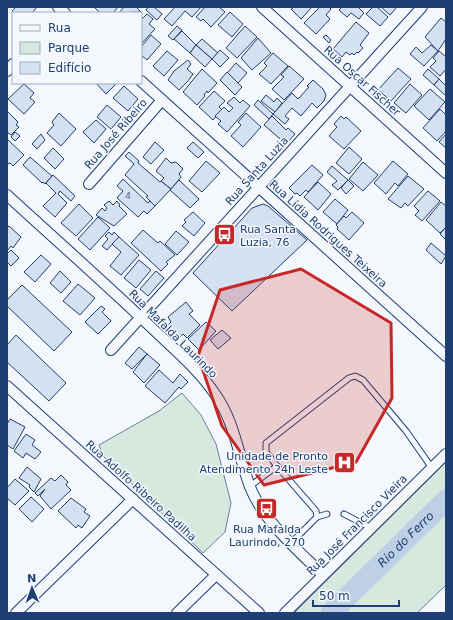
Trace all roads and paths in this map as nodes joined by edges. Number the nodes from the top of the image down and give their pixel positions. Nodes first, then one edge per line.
1 (262, 7) edge
2 (422, 7) edge
3 (142, 82) edge
4 (350, 86) junction
5 (162, 100) junction
6 (446, 173) edge
7 (89, 184) dead end
8 (258, 187) junction
9 (7, 195) edge
10 (141, 317) junction
11 (111, 350) dead end
12 (446, 356) edge
13 (7, 386) edge
14 (446, 454) edge
15 (276, 466) junction
16 (432, 468) junction
17 (250, 486) junction
18 (132, 499) junction
19 (327, 514) dead end
20 (344, 514) dead end
21 (317, 517) junction
22 (372, 528) junction
23 (291, 543) junction
24 (216, 575) junction
25 (323, 575) junction
26 (16, 613) edge
27 (177, 613) edge
28 (259, 613) edge
29 (285, 613) edge

1 - 4 street, Rua Oscar Fischer
2 - 4 street, Rua Santa Luzia
3 - 5 street, Rua Lídia Rodrigues Teixeira
4 - 6 street, Rua Oscar Fischer
4 - 8 street, Rua Santa Luzia
5 - 7 street, Rua José Ribeiro
5 - 8 street, Rua Lídia Rodrigues Teixeira
8 - 10 street, Rua Santa Luzia
8 - 12 street, Rua Lídia Rodrigues Teixeira
9 - 10 street, Rua Mafalda Laurindo
10 - 11 street, Rua Santa Luzia
10 - 17 street, Rua Mafalda Laurindo
13 - 18 street, Rua Adolfo Ribeiro Padilha
14 - 16 street, Rua José Francisco Vieira
15 - 16 lane
15 - 17 lane
15 - 21 lane
16 - 22 street, Rua José Francisco Vieira
17 - 23 street, Rua Mafalda Laurindo
18 - 24 street, Rua Adolfo Ribeiro Padilha
18 - 26 street
19 - 21 lane
20 - 22 lane
21 - 23 lane
22 - 25 street, Rua José Francisco Vieira
23 - 25 street, Rua Mafalda Laurindo
24 - 27 street
24 - 28 street, Rua Adolfo Ribeiro Padilha
25 - 29 street, Rua José Francisco Vieira

